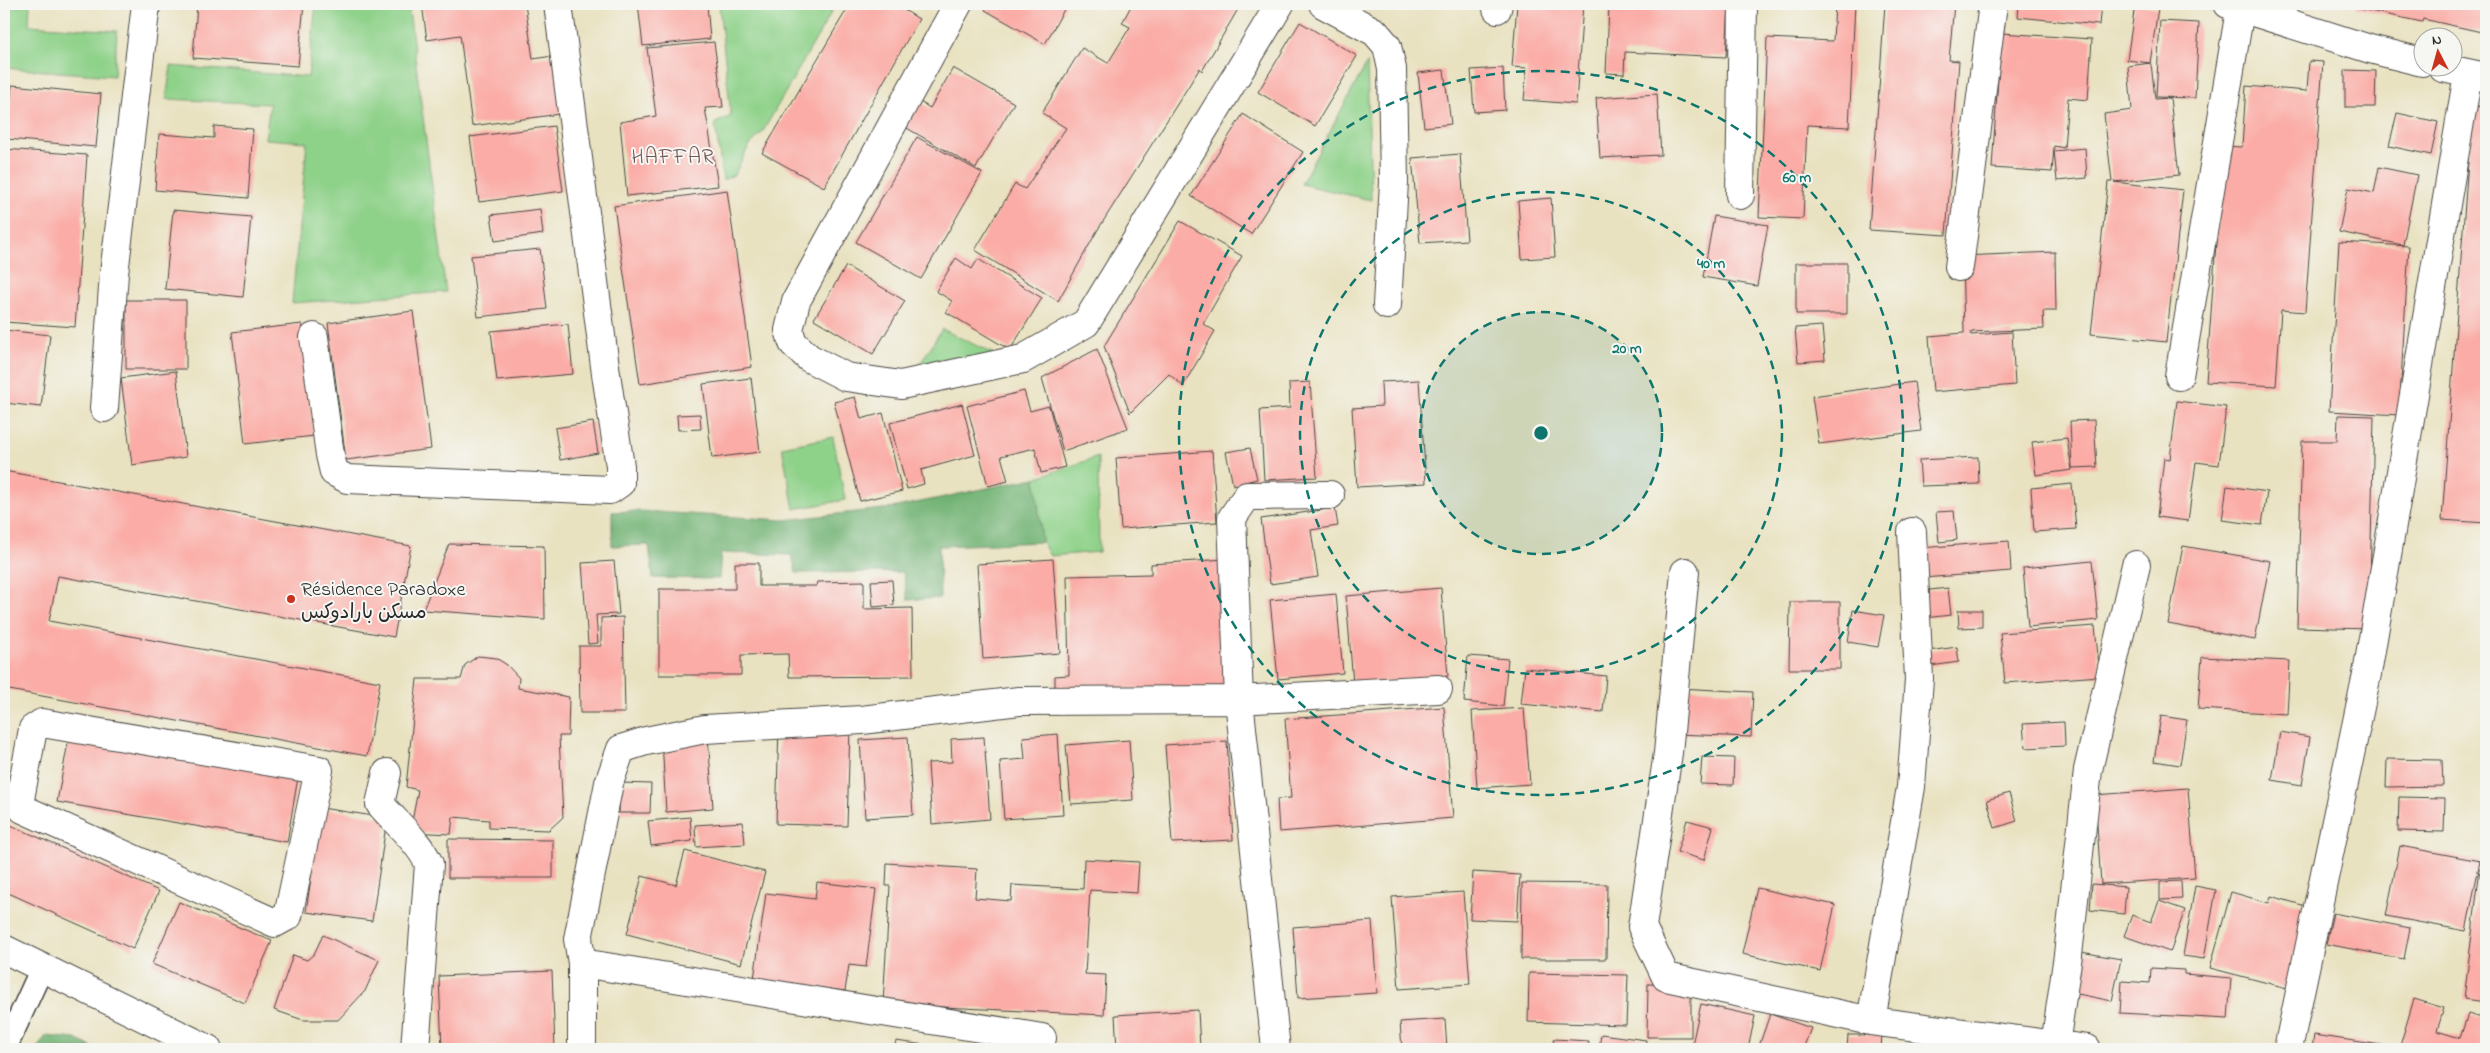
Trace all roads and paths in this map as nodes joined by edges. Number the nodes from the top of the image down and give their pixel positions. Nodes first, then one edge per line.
1 (146, 4) edge
2 (558, 4) edge
3 (958, 4) edge
4 (1280, 4) edge
5 (1323, 4) edge
6 (1744, 4) edge
7 (1993, 4) edge
8 (2236, 6) edge
9 (2412, 60) edge
10 (2466, 73) edge
11 (1740, 195) dead end
12 (1959, 267) dead end
13 (1387, 305) dead end
14 (314, 336) dead end
15 (2178, 376) dead end
16 (104, 408) dead end
17 (1330, 495) dead end
18 (1912, 532) dead end
19 (2136, 565) dead end
20 (1686, 572) dead end
21 (1438, 689) dead end
22 (1239, 700) junction
23 (319, 770) joint
24 (387, 773) dead end
25 (4, 949) edge
26 (582, 963) junction
27 (42, 968) junction
28 (1871, 1021) junction
29 (1042, 1038) dead end
30 (2055, 1045) junction
31 (5, 1049) edge
32 (208, 1049) edge
33 (415, 1049) edge
34 (582, 1049) edge
35 (1276, 1049) edge
36 (2087, 1049) edge
37 (2288, 1049) edge

1 - 16 street
2 - 14 street
3 - 4 street
5 - 13 street
6 - 11 street
7 - 12 street
8 - 9 street
8 - 15 street
10 - 37 street
17 - 22 street
18 - 28 street
19 - 30 street
20 - 28 street
21 - 22 street
22 - 26 street
22 - 35 street
23 - 23 street
24 - 33 street
25 - 27 street
26 - 29 street
26 - 34 street
27 - 31 lane
27 - 32 street
28 - 30 street
30 - 36 street

